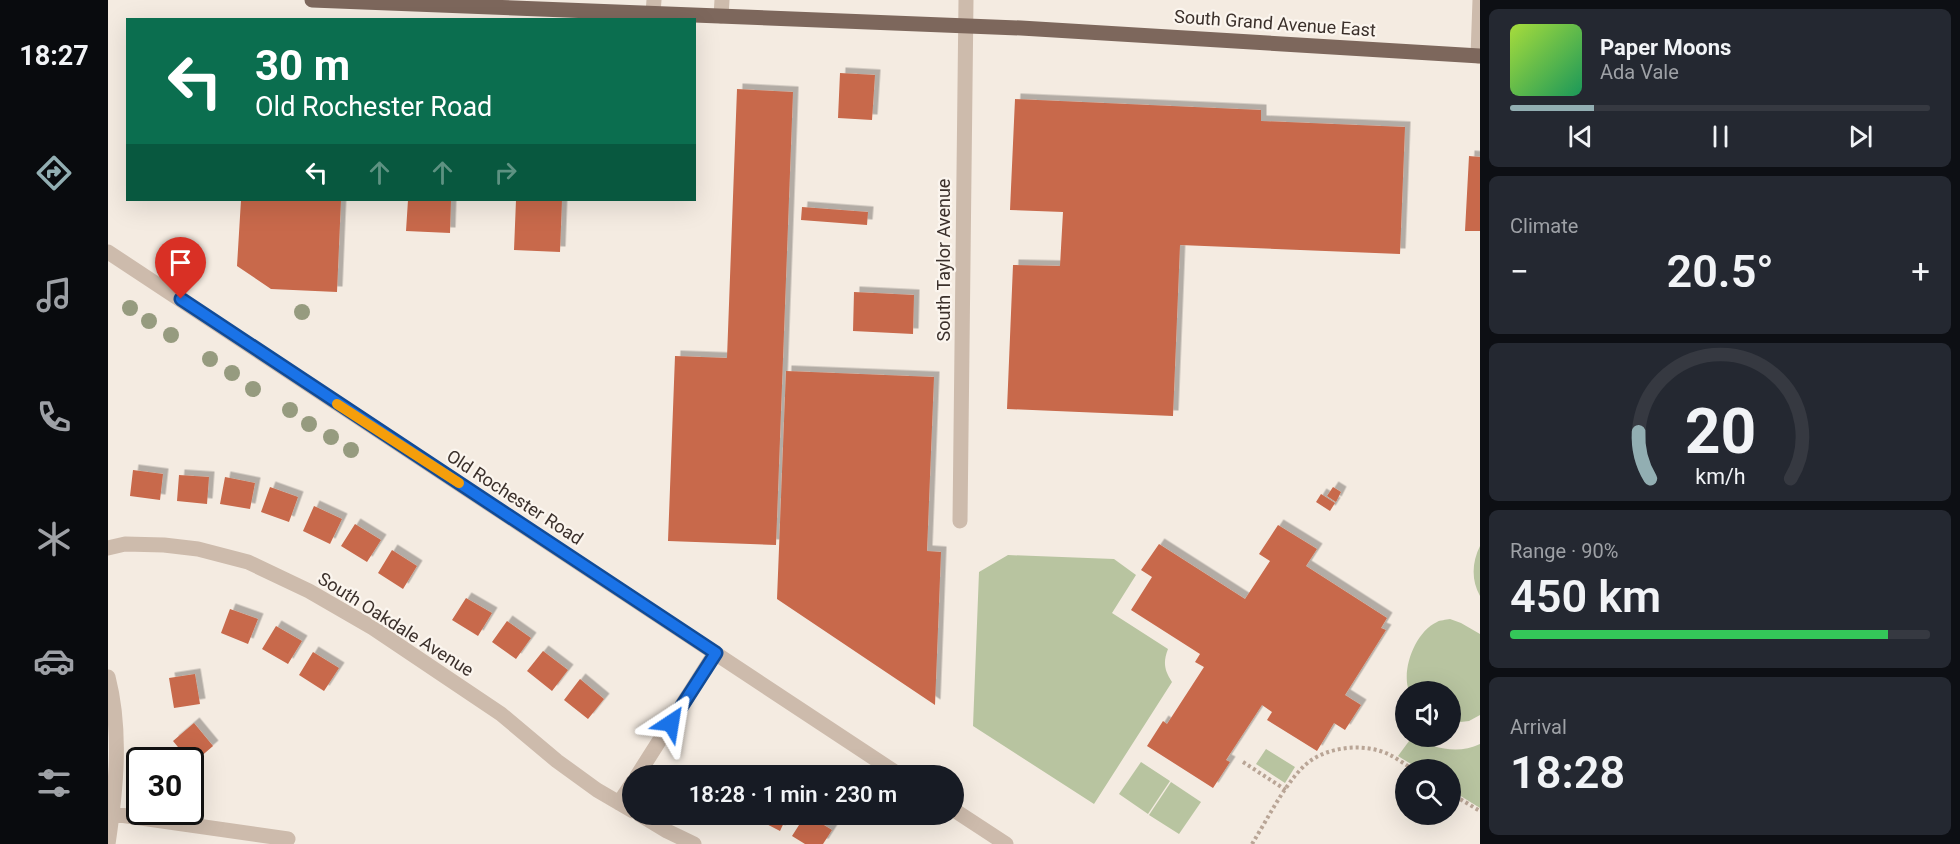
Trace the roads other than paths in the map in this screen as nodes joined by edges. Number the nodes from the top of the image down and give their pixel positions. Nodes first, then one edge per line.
1 (312, 0) edge
2 (966, 0) edge
3 (1480, 0) edge
4 (653, 7) edge
5 (722, 8) edge
6 (965, 25) junction
7 (1479, 56) edge
8 (108, 252) edge
9 (960, 521) dead end
10 (108, 548) edge
11 (716, 653) junction
12 (108, 677) edge
13 (644, 765) edge
14 (884, 765) edge
15 (622, 798) edge
16 (619, 803) junction
17 (622, 805) edge
18 (113, 814) junction
19 (964, 817) edge
20 (657, 825) edge
21 (288, 839) dead end
22 (108, 844) edge
23 (694, 844) edge
24 (1006, 844) edge

1 - 4 main road, South Grand Avenue East
2 - 6 street, South Taylor Avenue
3 - 7 street
4 - 5 main road, South Grand Avenue East
5 - 6 main road, South Grand Avenue East
6 - 7 main road, South Grand Avenue East
6 - 9 street, South Taylor Avenue
8 - 11 street, Old Rochester Road
10 - 16 street, South Oakdale Avenue
11 - 13 street
11 - 14 street, Old Rochester Road
12 - 18 street
15 - 16 street
16 - 17 street, South Oakdale Avenue
18 - 21 street
18 - 22 street
19 - 24 street
20 - 23 street

